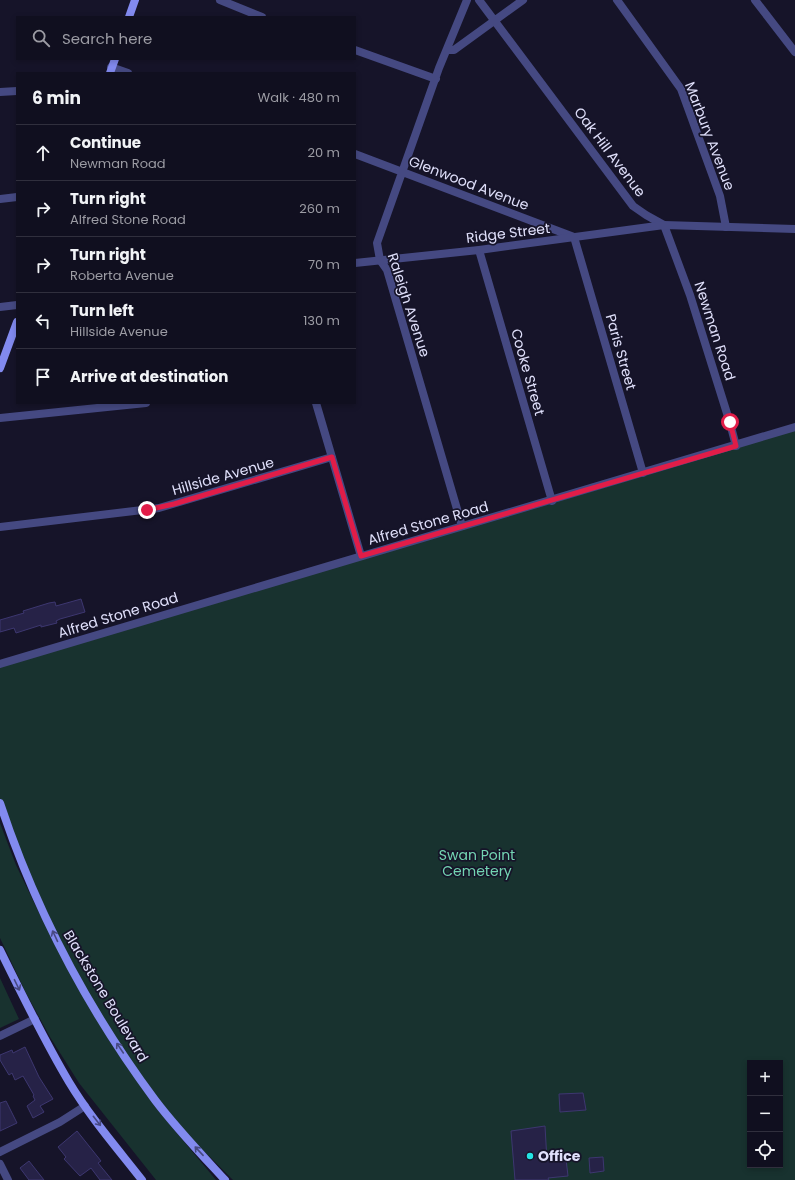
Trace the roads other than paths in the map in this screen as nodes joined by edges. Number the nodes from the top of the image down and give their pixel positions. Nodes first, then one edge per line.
1 (135, 0) edge
2 (220, 0) edge
3 (467, 0) edge
4 (480, 0) edge
5 (523, 0) edge
6 (617, 0) edge
7 (755, 0) edge
8 (129, 16) edge
9 (260, 16) edge
10 (495, 21) junction
11 (356, 50) edge
12 (446, 50) junction
13 (795, 52) edge
14 (114, 60) edge
15 (110, 70) edge
16 (122, 72) edge
17 (436, 79) junction
18 (16, 91) edge
19 (0, 92) edge
20 (356, 154) edge
21 (403, 171) junction
22 (16, 197) edge
23 (0, 199) edge
24 (664, 225) junction
25 (726, 227) junction
26 (795, 229) edge
27 (574, 238) junction
28 (479, 250) junction
29 (380, 260) junction
30 (356, 263) edge
31 (16, 305) edge
32 (0, 307) edge
33 (16, 325) edge
34 (0, 368) edge
35 (136, 404) edge
36 (316, 404) edge
37 (0, 418) edge
38 (795, 427) edge
39 (736, 446) junction
40 (332, 457) junction
41 (643, 473) junction
42 (552, 501) junction
43 (462, 526) junction
44 (0, 527) edge
45 (361, 556) junction
46 (0, 664) edge
47 (0, 804) edge
48 (0, 950) edge
49 (35, 1019) junction
50 (0, 1036) edge
51 (85, 1106) junction
52 (0, 1152) edge
53 (0, 1164) edge
54 (8, 1180) edge
55 (142, 1180) edge
56 (225, 1180) edge

1 - 8 main road
2 - 9 street
3 - 12 street, Raleigh Avenue
4 - 10 street, Oak Hill Avenue
5 - 10 street
6 - 25 street, Marbury Avenue
7 - 13 street
10 - 12 street
10 - 24 street, Oak Hill Avenue
11 - 17 street
12 - 17 street, Raleigh Avenue
14 - 15 main road
15 - 16 street
17 - 21 street, Raleigh Avenue
18 - 19 street
20 - 21 street, Glenwood Avenue
21 - 27 street, Glenwood Avenue
21 - 29 street, Raleigh Avenue
22 - 23 street
24 - 25 street, Oak Hill Avenue
24 - 27 street, Ridge Street
24 - 39 street, Newman Road
25 - 26 street, Oak Hill Avenue
27 - 28 street, Ridge Street
27 - 41 street, Paris Street
28 - 29 street, Ridge Street
28 - 42 street, Cooke Street
29 - 30 street, Ridge Street
29 - 43 street, Raleigh Avenue
31 - 32 street
33 - 34 main road
35 - 37 street
36 - 40 street
38 - 39 street, Alfred Stone Road
39 - 41 street, Alfred Stone Road
40 - 44 street, Hillside Avenue
40 - 45 street
41 - 42 street, Alfred Stone Road
42 - 43 street, Alfred Stone Road
43 - 45 street, Alfred Stone Road
45 - 46 street, Alfred Stone Road
56 -> 47 main road, Blackstone Boulevard
48 -> 49 main road
49 - 50 street
49 - 51 main road
51 - 52 street
51 -> 55 main road
53 - 54 street

